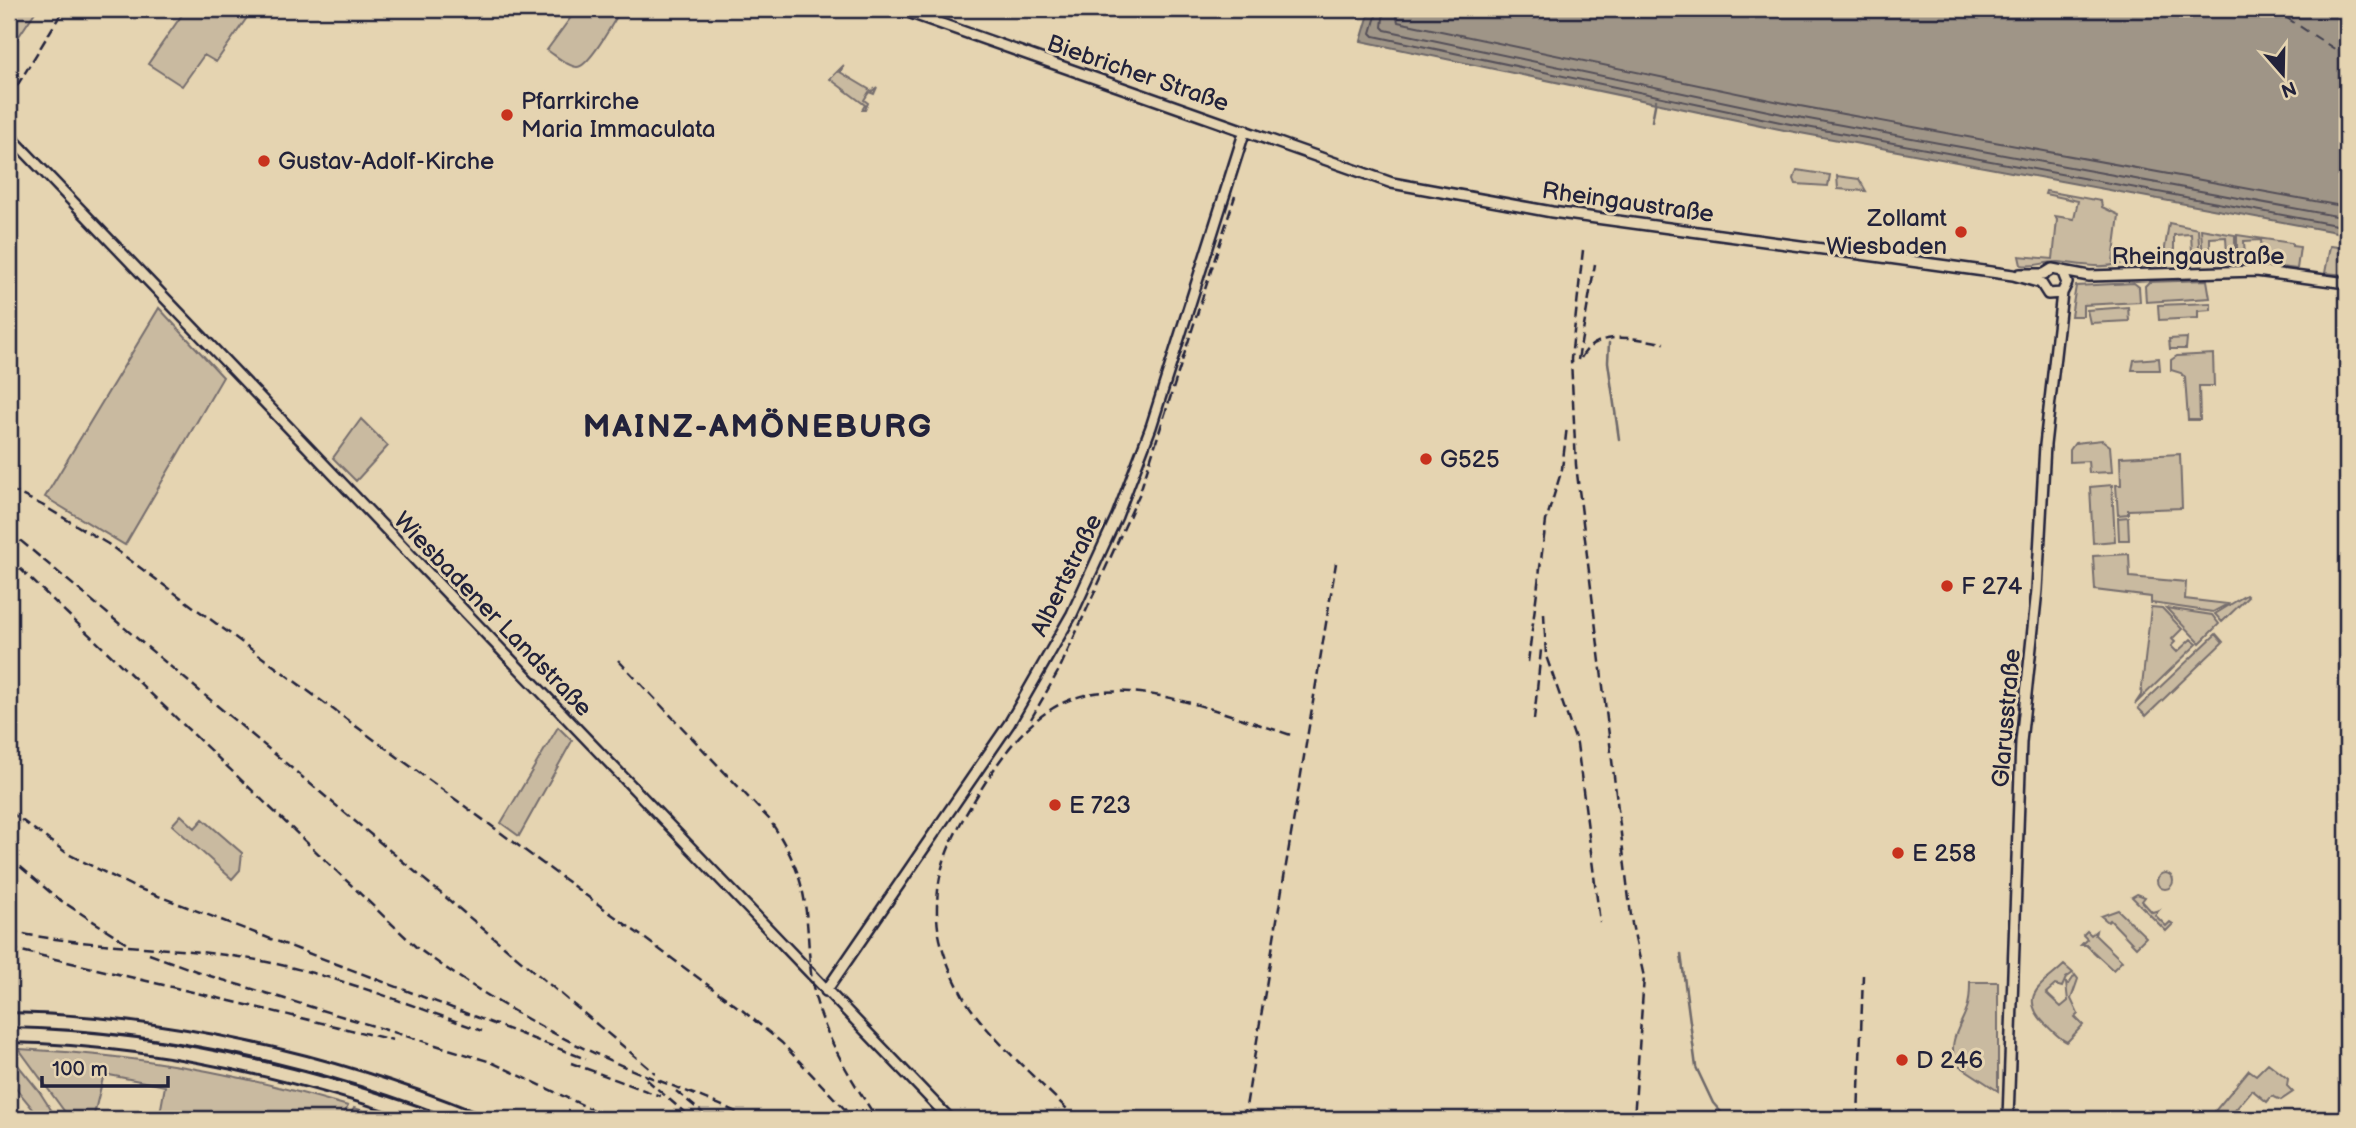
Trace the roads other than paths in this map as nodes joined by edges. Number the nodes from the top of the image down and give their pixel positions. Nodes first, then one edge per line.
1 (899, 9) edge
2 (1245, 130) junction
3 (9, 135) edge
4 (2043, 278) junction
5 (2065, 278) junction
6 (2347, 283) edge
7 (2062, 293) junction
8 (2051, 295) junction
9 (2058, 320) junction
10 (826, 991) junction
11 (9, 1020) edge
12 (9, 1035) edge
13 (433, 1119) edge
14 (473, 1119) edge
15 (950, 1119) edge
16 (2008, 1119) edge

1 - 2 street, Biebricher Straße
2 - 4 street, Rheingaustraße
2 - 10 street, Albertstraße
3 - 10 street, Wiesbadener Landstraße
4 - 5 street, Rheingaustraße
4 - 8 street
5 - 6 street, Rheingaustraße
5 - 7 street
7 - 8 street
7 - 9 street, Glarusstraße
8 - 9 street, Glarusstraße
9 - 16 street, Glarusstraße
10 - 15 street, Wiesbadener Landstraße
11 - 14 highway
12 - 13 highway

